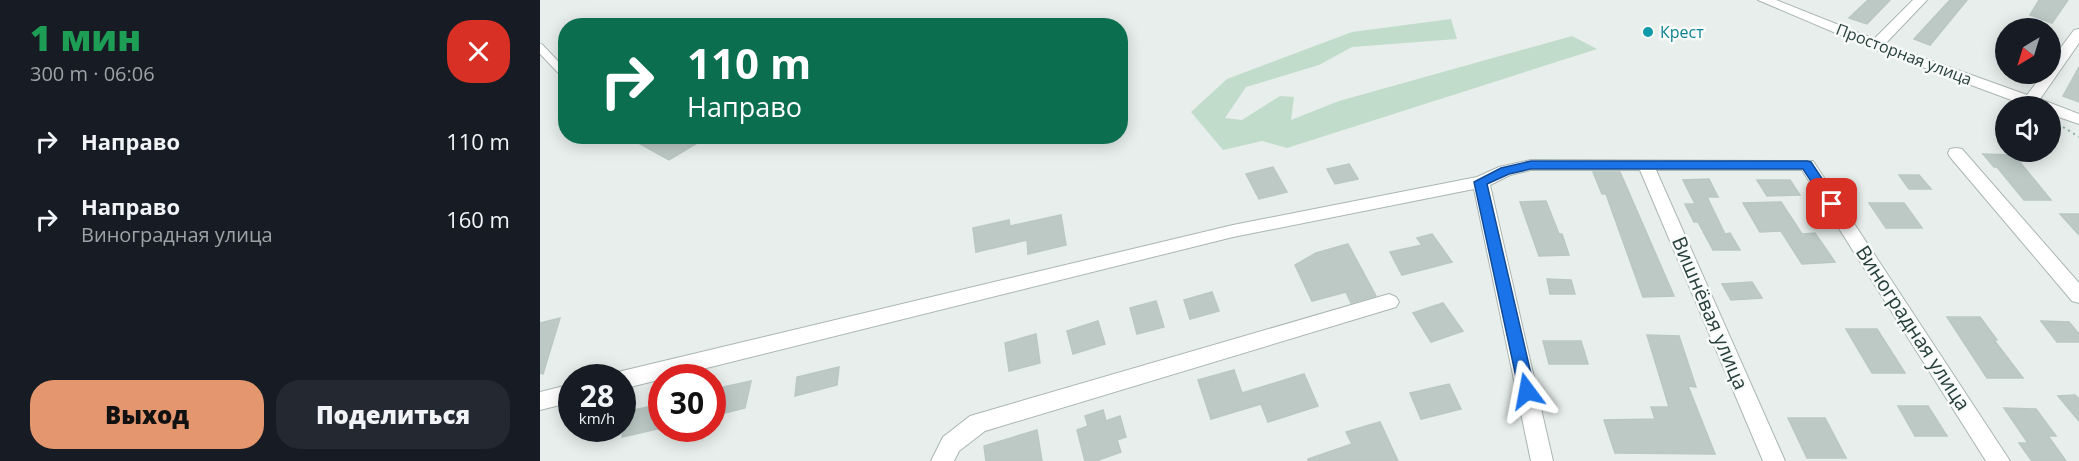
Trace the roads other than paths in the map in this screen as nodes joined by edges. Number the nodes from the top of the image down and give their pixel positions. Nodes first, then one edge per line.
1 (1765, 0) edge
2 (1920, 0) edge
3 (2079, 33) edge
4 (1876, 45) junction
5 (540, 48) edge
6 (2061, 58) edge
7 (558, 67) edge
8 (2015, 96) edge
9 (2061, 113) edge
10 (2079, 119) edge
11 (1956, 153) dead end
12 (1646, 166) junction
13 (1480, 182) junction
14 (2079, 296) edge
15 (1389, 302) dead end
16 (636, 377) edge
17 (558, 396) edge
18 (540, 400) edge
19 (942, 461) edge
20 (1542, 461) edge
21 (1774, 461) edge
22 (1999, 461) edge

1 - 4 street, Просторная улица
2 - 4 street
3 - 6 street
4 - 8 street, Просторная улица
5 - 7 lane
9 - 10 street
11 - 14 street
12 - 13 street
12 - 21 street, Вишнёвая улица
12 - 22 street, Виноградная улица
13 - 16 street
13 - 20 street
15 - 19 street
17 - 18 street

